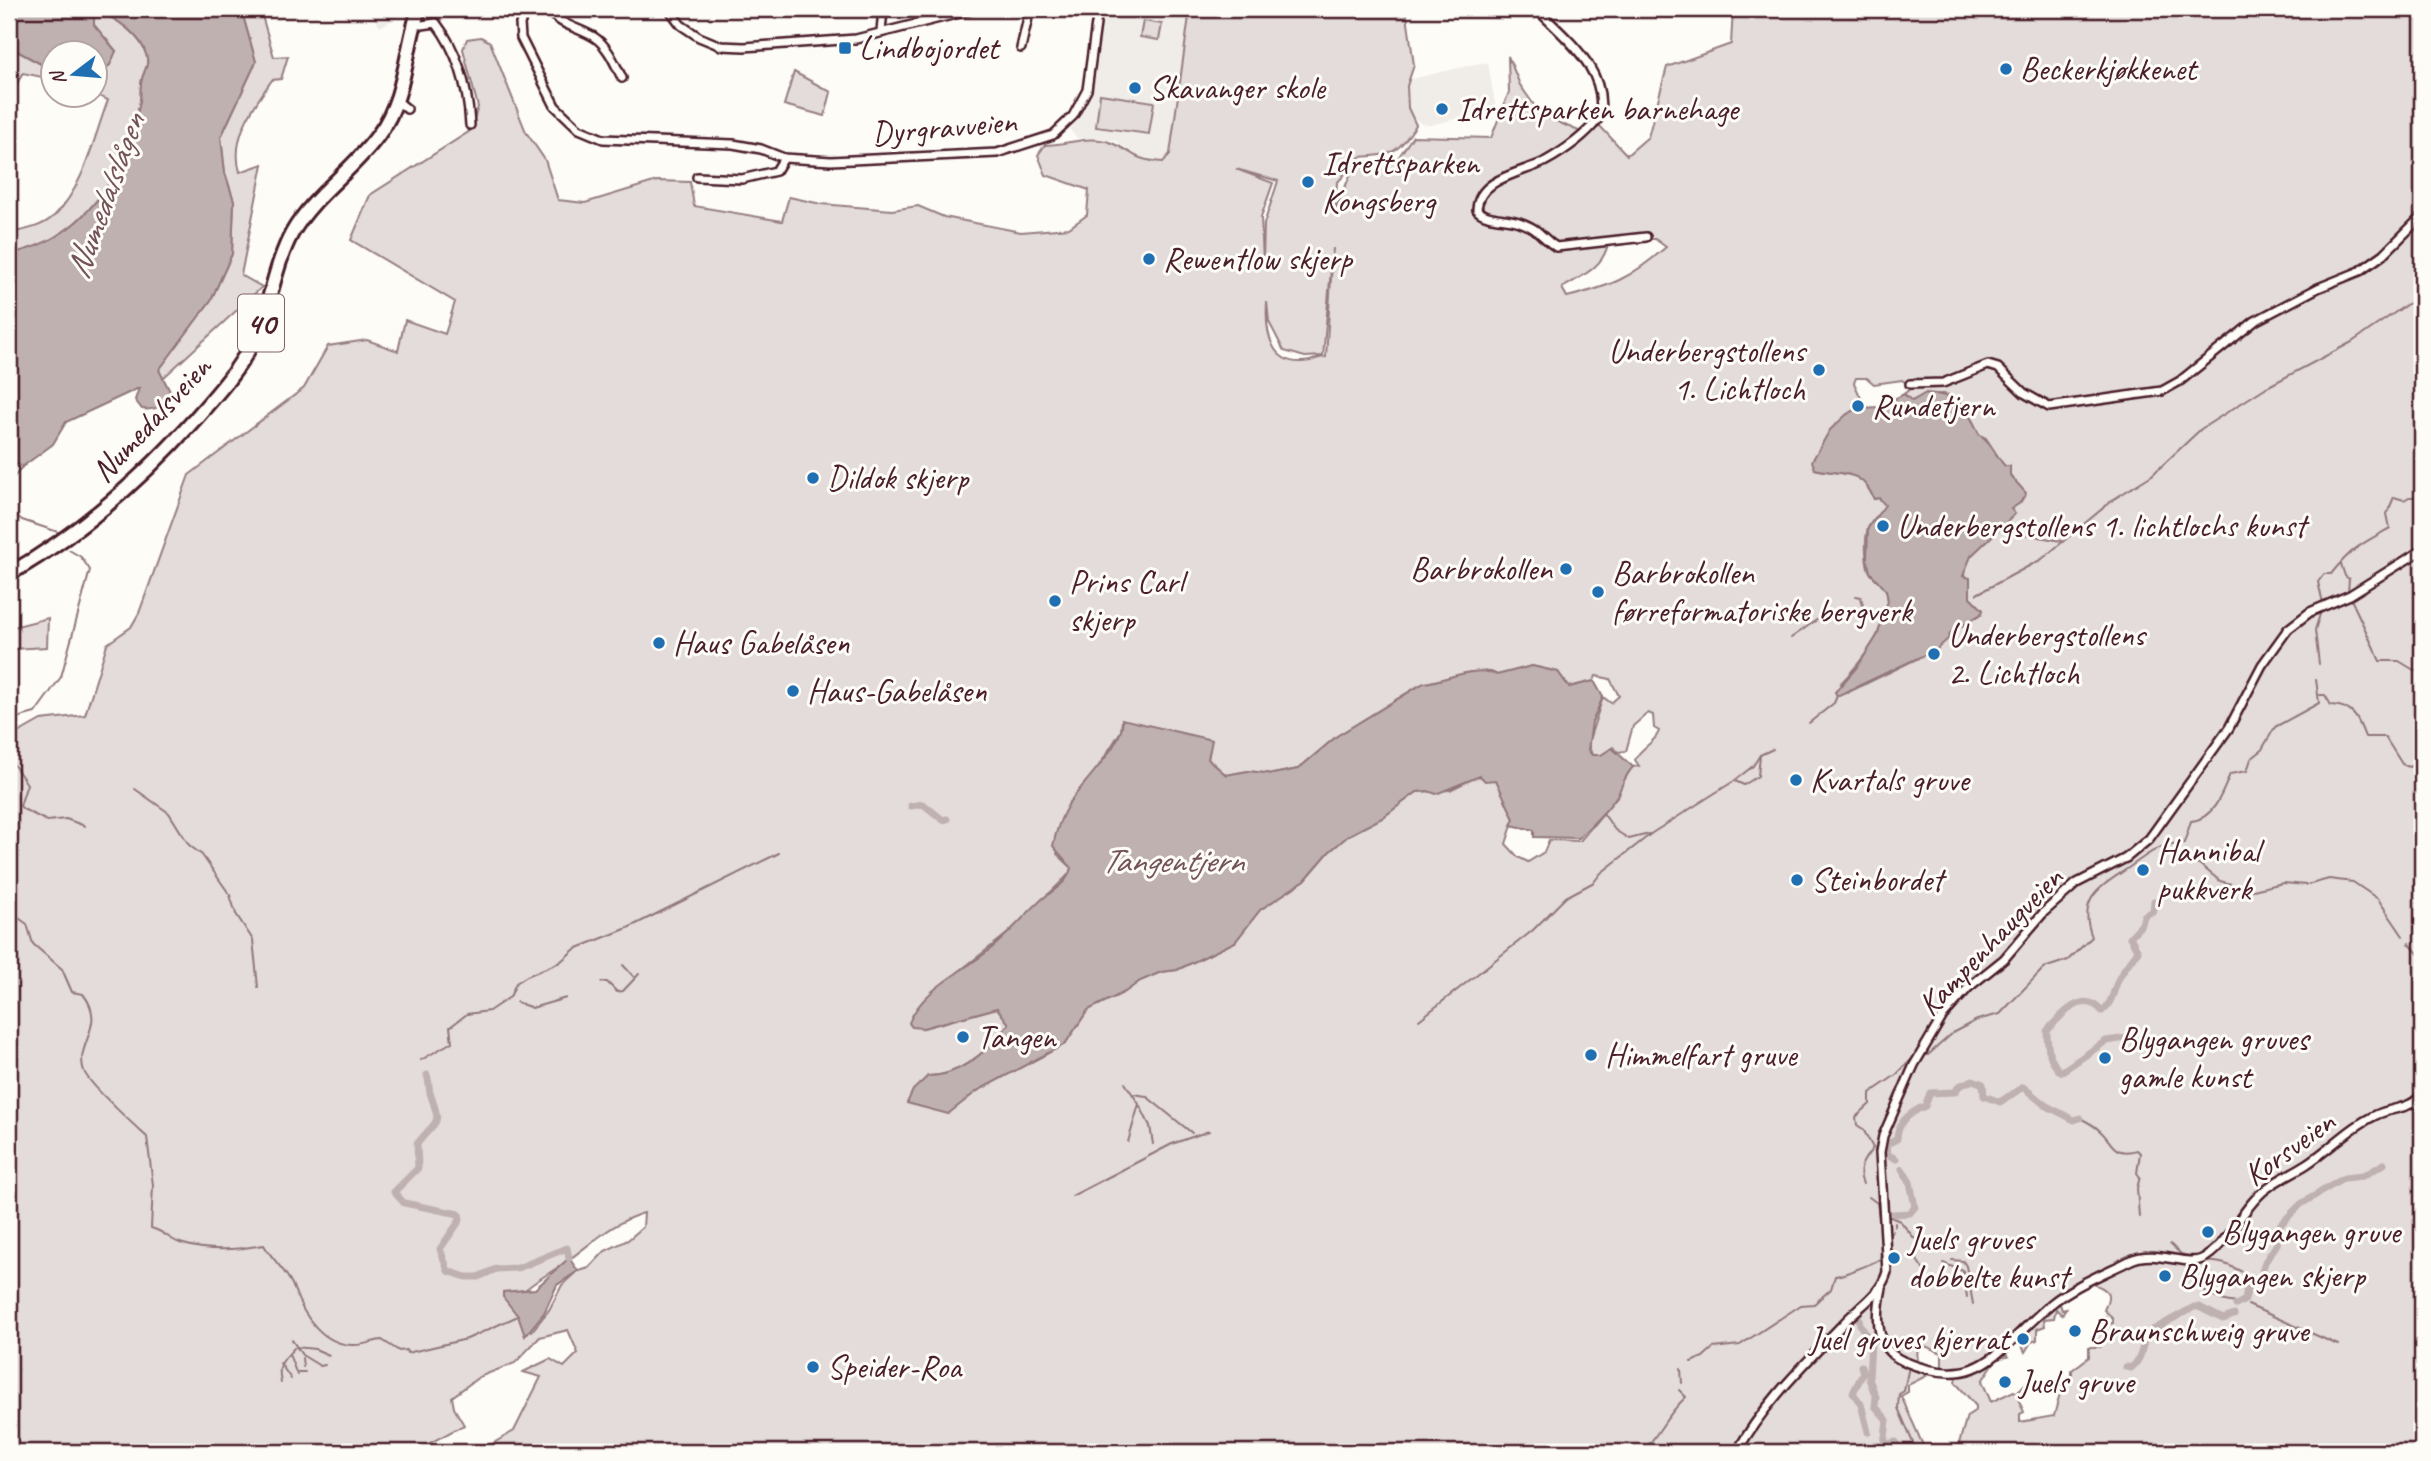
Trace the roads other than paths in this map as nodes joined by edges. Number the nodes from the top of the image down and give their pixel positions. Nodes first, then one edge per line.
1 (419, 9) edge
2 (526, 9) edge
3 (547, 9) edge
4 (669, 9) edge
5 (883, 9) edge
6 (976, 9) edge
7 (1030, 9) edge
8 (1098, 9) edge
9 (1537, 9) edge
10 (422, 24) dead end
11 (881, 32) junction
12 (1021, 48) dead end
13 (622, 78) dead end
14 (396, 100) junction
15 (407, 109) dead end
16 (470, 125) dead end
17 (784, 158) junction
18 (697, 177) dead end
19 (2422, 216) edge
20 (1646, 237) dead end
21 (1910, 383) dead end
22 (2422, 550) edge
23 (9, 574) edge
24 (2422, 1094) edge
25 (1882, 1288) junction
26 (1737, 1452) edge

1 - 14 main road, Numedalsveien / 40
2 - 17 street, Dyrgravveien
3 - 13 street
4 - 11 street
5 - 11 street
6 - 11 street
7 - 12 street
8 - 17 street, Dyrgravveien
9 - 20 street
10 - 16 street
14 - 15 street
14 - 23 main road, Numedalsveien / 40
17 - 18 street
19 - 21 street
22 - 25 street, Kampenhaugveien
24 - 25 street, Korsveien
25 - 26 street

